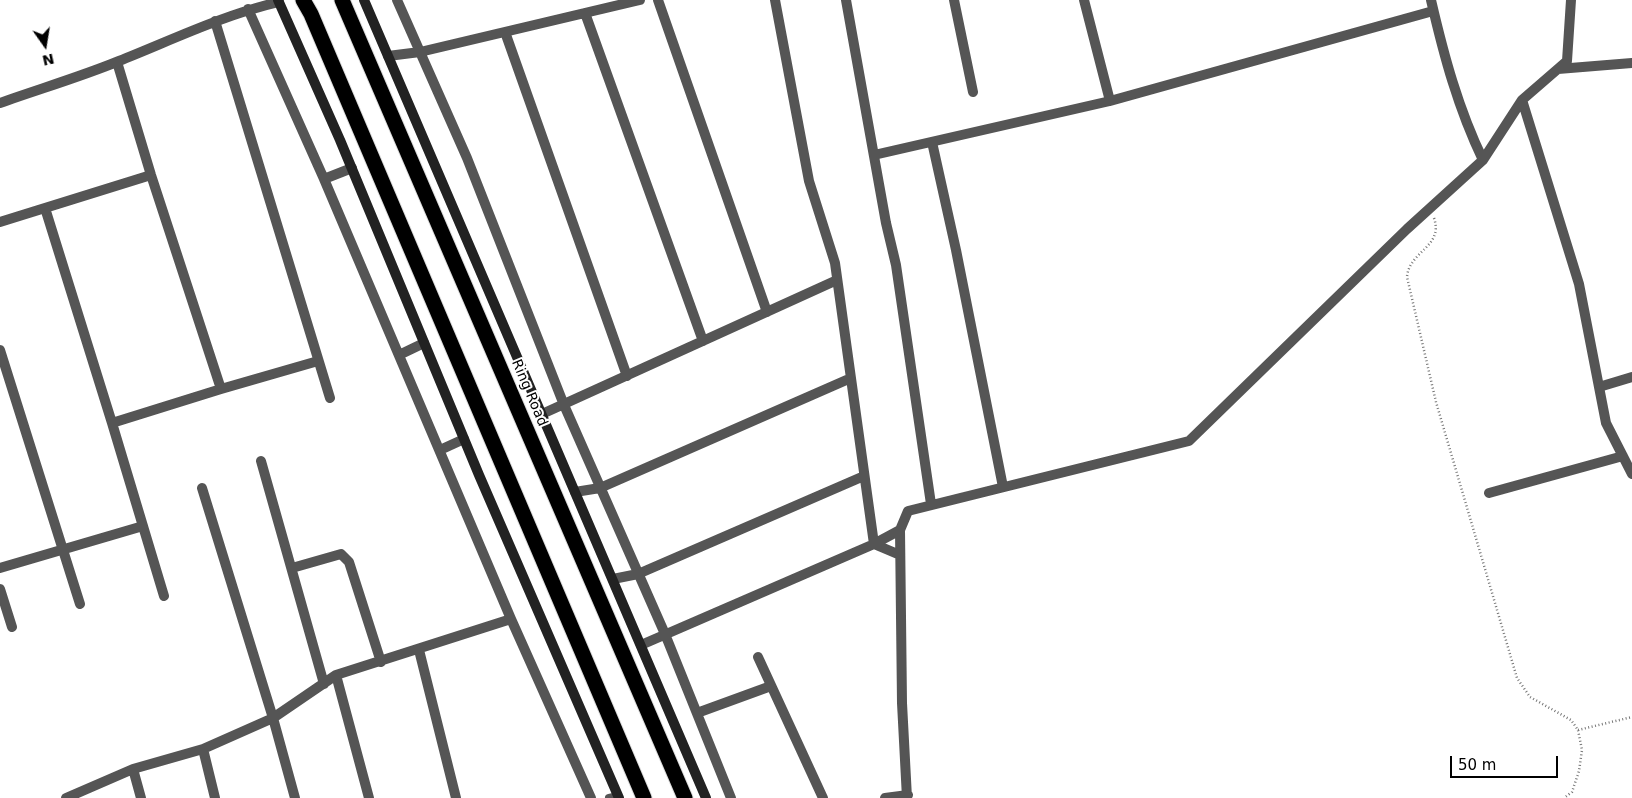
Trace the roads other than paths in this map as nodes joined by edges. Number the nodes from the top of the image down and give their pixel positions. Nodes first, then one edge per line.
1 (303, 0) edge
2 (342, 0) edge
3 (364, 0) edge
4 (397, 0) edge
5 (640, 0) edge
6 (658, 0) edge
7 (775, 0) edge
8 (846, 0) edge
9 (954, 0) edge
10 (1084, 0) edge
11 (1431, 0) edge
12 (1571, 0) edge
13 (279, 1) edge
14 (248, 9) junction
15 (1433, 11) junction
16 (585, 13) junction
17 (215, 21) junction
18 (505, 32) junction
19 (420, 52) junction
20 (388, 56) junction
21 (117, 62) junction
22 (1632, 63) edge
23 (1558, 69) junction
24 (973, 92) dead end
25 (1522, 100) junction
26 (1110, 101) junction
27 (0, 103) edge
28 (932, 142) junction
29 (874, 155) junction
30 (1483, 160) junction
31 (352, 168) junction
32 (150, 175) junction
33 (324, 179) junction
34 (45, 208) junction
35 (0, 222) edge
36 (837, 280) junction
37 (768, 312) junction
38 (703, 341) junction
39 (424, 343) junction
40 (0, 350) edge
41 (399, 355) junction
42 (318, 361) junction
43 (628, 376) junction
44 (1632, 377) edge
45 (851, 378) junction
46 (1599, 387) junction
47 (221, 389) junction
48 (330, 398) dead end
49 (564, 405) junction
50 (542, 414) junction
51 (112, 423) junction
52 (464, 438) junction
53 (440, 450) junction
54 (1623, 456) junction
55 (261, 461) dead end
56 (1632, 474) edge
57 (864, 476) junction
58 (1003, 487) junction
59 (202, 488) dead end
60 (600, 488) junction
61 (575, 492) junction
62 (1489, 493) dead end
63 (931, 504) junction
64 (143, 526) junction
65 (900, 530) junction
66 (874, 544) junction
67 (63, 549) junction
68 (900, 556) junction
69 (0, 568) edge
70 (292, 568) junction
71 (638, 574) junction
72 (613, 580) junction
73 (0, 589) edge
74 (164, 596) dead end
75 (80, 604) dead end
76 (511, 619) junction
77 (12, 627) dead end
78 (665, 634) junction
79 (641, 645) junction
80 (419, 650) junction
81 (758, 657) dead end
82 (381, 662) junction
83 (336, 675) junction
84 (324, 684) junction
85 (771, 686) junction
86 (697, 713) junction
87 (273, 718) junction
88 (203, 750) junction
89 (133, 768) junction
90 (907, 796) edge
91 (615, 797) edge
92 (69, 798) edge
93 (141, 798) edge
94 (215, 798) edge
95 (295, 798) edge
96 (369, 798) edge
97 (456, 798) edge
98 (591, 798) edge
99 (644, 798) edge
100 (685, 798) edge
101 (706, 798) edge
102 (731, 798) edge
103 (823, 798) edge
104 (885, 798) edge

1 - 99 highway
2 - 100 highway, Ring Road
3 - 20 street
4 - 19 street
5 - 16 street
6 - 37 street
7 - 36 street
8 - 29 street
9 - 24 street
10 - 26 street
11 - 15 street
12 - 23 street
13 - 14 street
13 - 31 street
14 - 17 street
14 - 33 street
15 - 26 street
15 - 30 street
16 - 18 street
16 - 38 street
17 - 21 street
17 - 42 street
18 - 19 street
18 - 43 street
19 - 20 street
19 - 49 street
20 - 50 street
21 - 27 street
21 - 32 street
22 - 23 street
23 - 25 street
25 - 30 street
25 - 46 street
26 - 28 street
28 - 29 street
28 - 58 street
29 - 63 street
30 - 58 street
31 - 33 street
31 - 39 street
32 - 34 street
32 - 47 street
33 - 41 street
34 - 35 street
34 - 51 street
36 - 37 street
36 - 45 street
37 - 38 street
38 - 43 street
39 - 41 street
39 - 52 street
40 - 67 street
41 - 53 street
42 - 47 street
42 - 48 street
43 - 49 street
44 - 46 street
45 - 57 street
45 - 60 street
46 - 54 street
47 - 51 street
49 - 50 street
49 - 60 street
50 - 61 street
51 - 64 street
52 - 53 street
52 - 91 street
53 - 76 street
54 - 56 street
54 - 62 street
55 - 70 street
57 - 66 street
57 - 71 street
58 - 63 street
59 - 87 street
60 - 61 street
60 - 71 street
61 - 72 street
63 - 65 street
64 - 67 street
64 - 74 street
65 - 66 street
65 - 68 street
66 - 68 street
66 - 78 street
67 - 69 street
67 - 75 street
68 - 90 street
70 - 82 street
70 - 84 street
71 - 72 street
71 - 78 street
72 - 79 street
73 - 77 street
76 - 80 street
76 - 98 street
78 - 79 street
78 - 86 street
79 - 101 street
80 - 82 street
80 - 97 street
81 - 85 street
82 - 83 street
83 - 84 street
83 - 96 street
84 - 87 street
85 - 86 street
85 - 103 street
86 - 102 street
87 - 88 street
87 - 95 street
88 - 89 street
88 - 94 street
89 - 92 street
89 - 93 street
90 - 104 street

